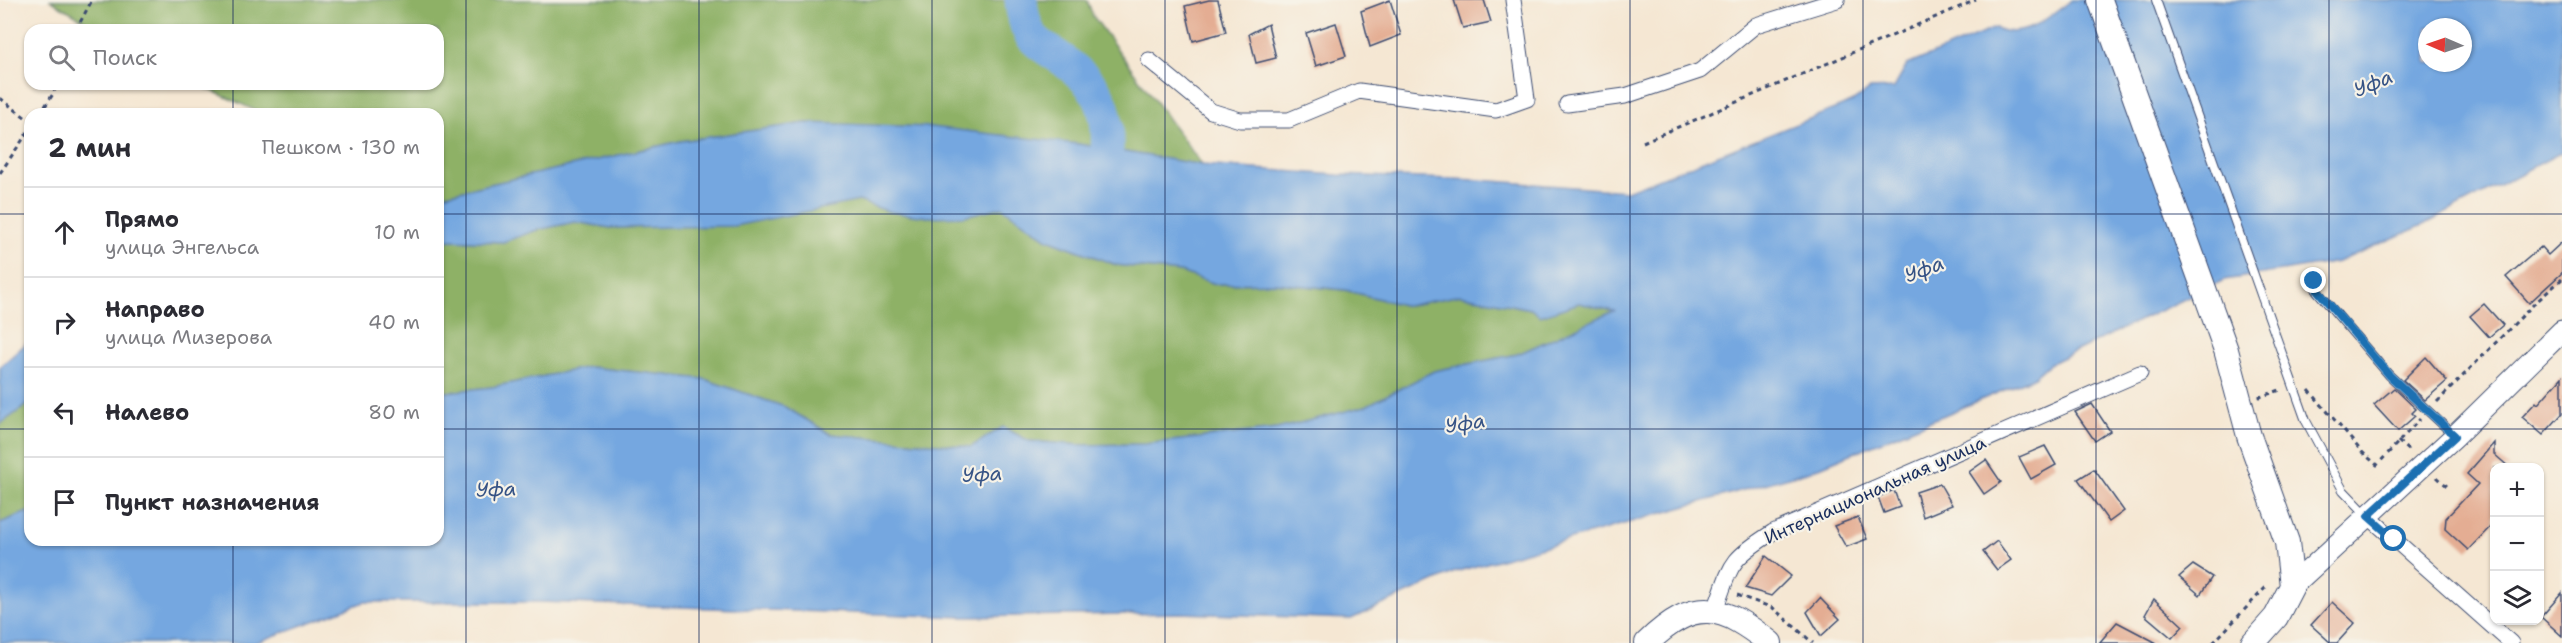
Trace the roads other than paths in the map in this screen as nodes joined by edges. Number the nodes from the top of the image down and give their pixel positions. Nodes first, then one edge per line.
1 (1513, 0) edge
2 (1837, 0) edge
3 (2100, 0) edge
4 (2156, 0) edge
5 (1149, 60) dead end
6 (1567, 104) dead end
7 (2314, 281) dead end
8 (2562, 331) edge
9 (2140, 373) dead end
10 (2455, 436) junction
11 (2368, 516) junction
12 (2282, 584) junction
13 (1718, 600) junction
14 (1647, 643) edge
15 (1770, 643) edge
16 (2253, 643) edge
17 (2511, 643) edge

1 - 5 street
2 - 6 street
3 - 12 main road
4 - 11 lane
7 - 10 lane
8 - 10 street
9 - 13 street, Интернациональная улица
10 - 11 street
11 - 12 street
11 - 17 street
12 - 16 main road
13 - 14 main road
13 - 15 main road

